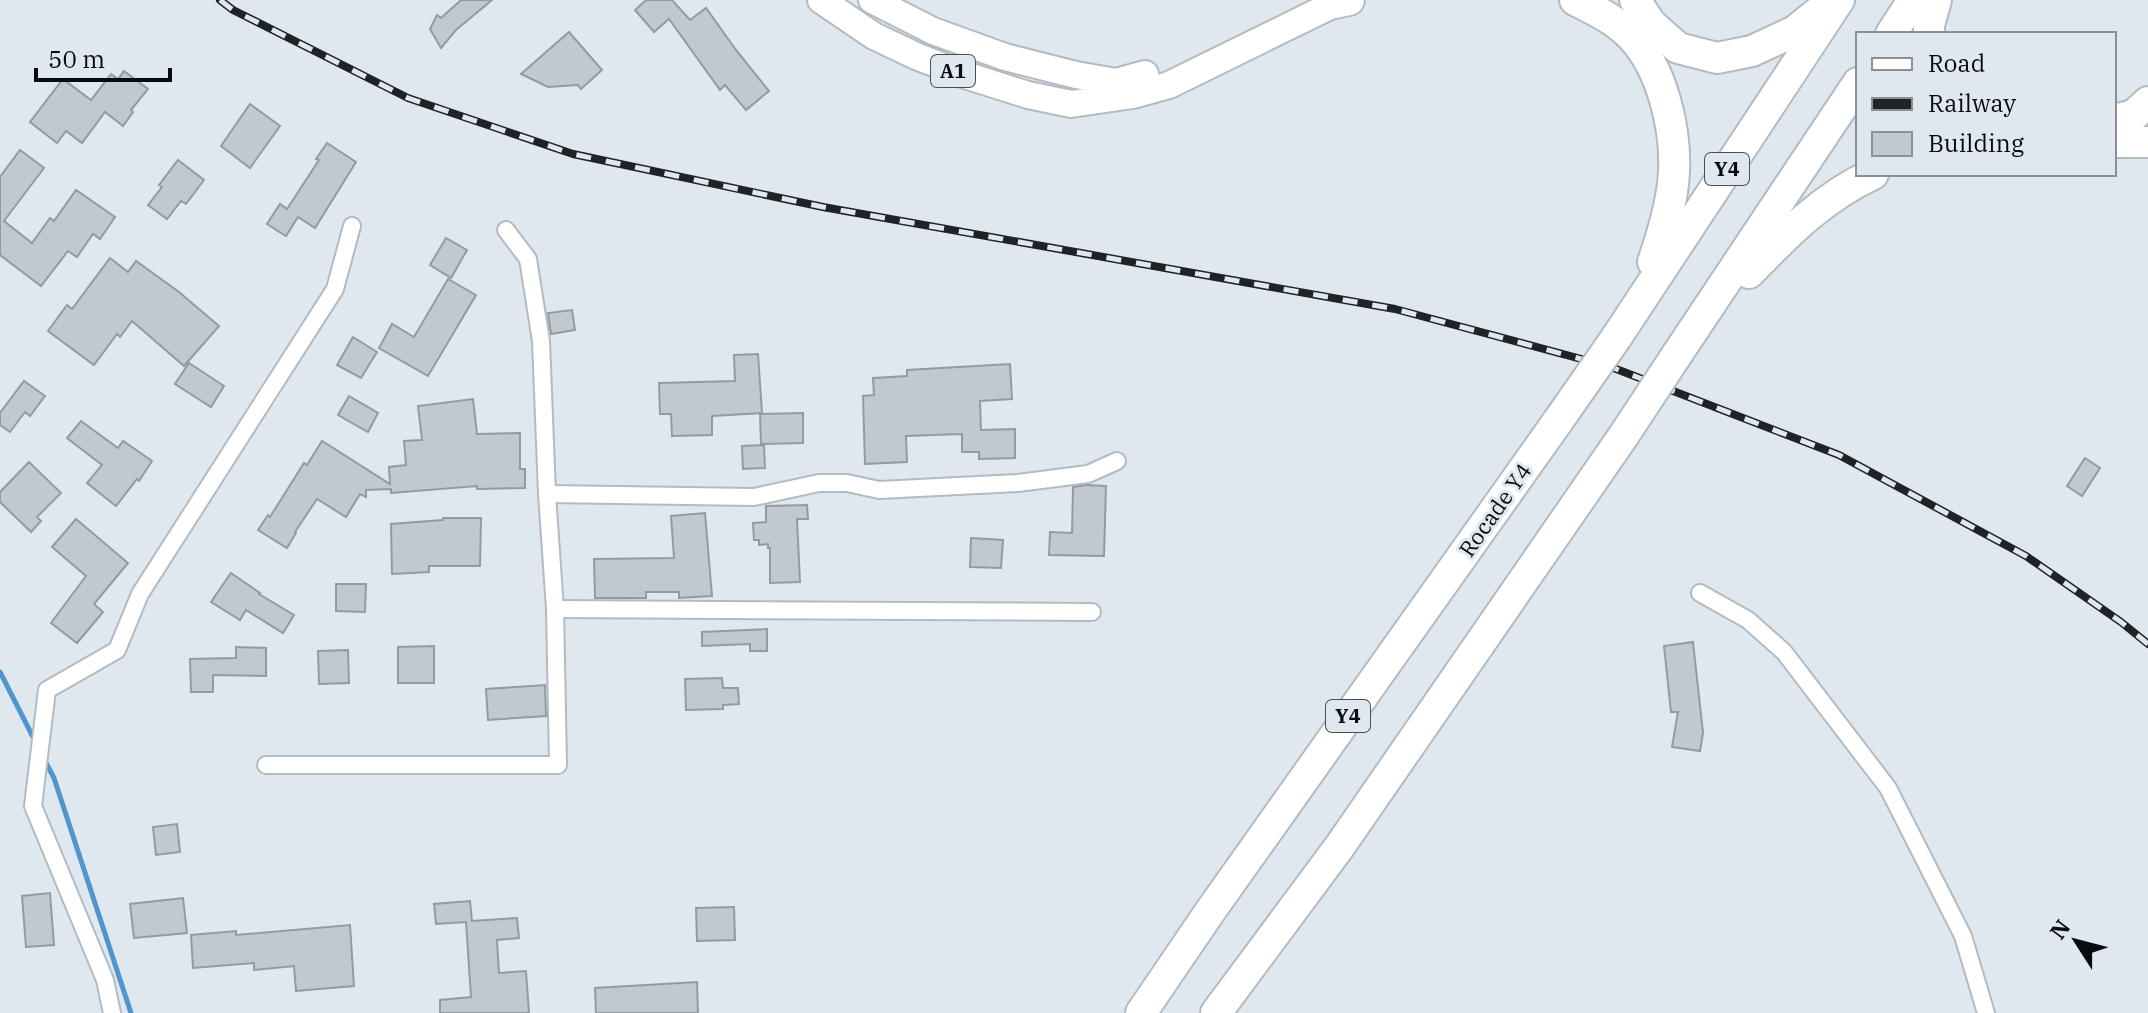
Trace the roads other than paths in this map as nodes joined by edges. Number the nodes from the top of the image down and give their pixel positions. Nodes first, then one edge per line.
1 (821, 0) edge
2 (872, 0) edge
3 (1303, 0) edge
4 (1575, 0) edge
5 (1635, 0) edge
6 (1837, 0) edge
7 (1913, 0) edge
8 (1936, 0) edge
9 (1342, 1) edge
10 (1892, 32) edge
11 (1929, 32) edge
12 (1856, 86) edge
13 (2148, 102) edge
14 (2116, 120) edge
15 (2116, 142) edge
16 (2148, 142) edge
17 (1869, 176) edge
18 (352, 226) dead end
19 (506, 230) dead end
20 (1638, 304) junction
21 (1702, 319) junction
22 (1117, 461) dead end
23 (547, 494) junction
24 (1700, 593) dead end
25 (555, 609) junction
26 (1092, 612) dead end
27 (266, 765) dead end
28 (112, 1013) edge
29 (1141, 1013) edge
30 (1216, 1013) edge
31 (1986, 1013) edge

1 - 9 main road, A1
2 - 3 main road, A1
4 - 20 highway
5 - 6 highway
6 - 20 highway, Rocade Y4 / Y4
7 - 10 highway
8 - 11 highway
12 - 21 highway
13 - 14 highway
15 - 16 highway
17 - 21 highway
18 - 28 street
19 - 23 street
20 - 29 highway, Rocade Y4 / Y4, bridge
21 - 30 highway, bridge
22 - 23 street
23 - 25 street
24 - 31 street
25 - 26 street
25 - 27 street

